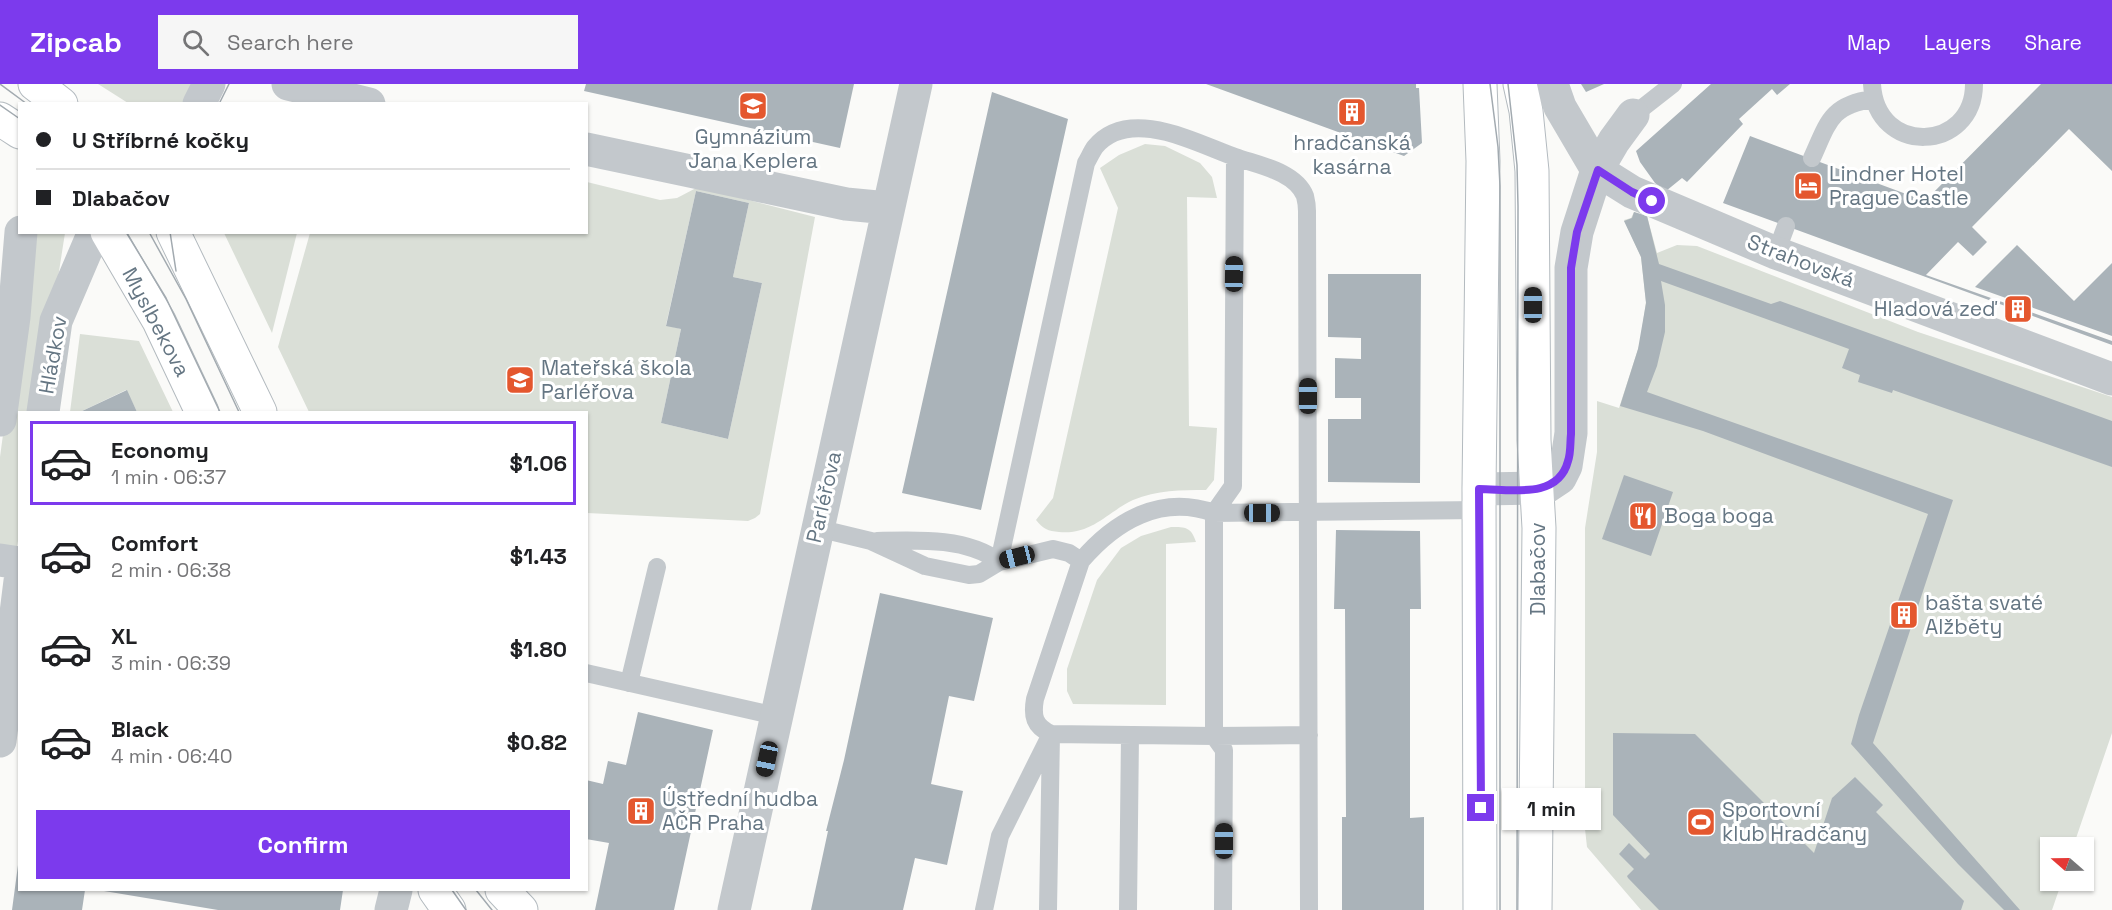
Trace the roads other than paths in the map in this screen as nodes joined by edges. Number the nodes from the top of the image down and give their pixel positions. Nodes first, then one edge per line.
1 (209, 84) edge
2 (288, 84) edge
3 (916, 84) edge
4 (1480, 84) edge
5 (1520, 84) edge
6 (1552, 84) edge
7 (1673, 84) edge
8 (1978, 88) edge
9 (1872, 91) edge
10 (200, 102) edge
11 (361, 102) edge
12 (1637, 112) joint
13 (0, 119) edge
14 (18, 131) edge
15 (588, 149) edge
16 (1235, 157) junction
17 (1812, 158) dead end
18 (1598, 170) junction
19 (888, 208) junction
20 (21, 234) edge
21 (93, 234) edge
22 (108, 234) edge
23 (174, 234) edge
24 (2112, 379) edge
25 (43, 411) edge
26 (202, 411) edge
27 (260, 411) edge
28 (0, 420) edge
29 (1536, 489) junction
30 (1480, 500) junction
31 (1309, 512) junction
32 (1214, 513) junction
33 (817, 528) junction
34 (871, 541) junction
35 (0, 561) edge
36 (1081, 561) junction
37 (999, 562) junction
38 (18, 563) edge
39 (657, 567) dead end
40 (18, 596) edge
41 (588, 673) edge
42 (629, 683) junction
43 (776, 716) junction
44 (1051, 734) junction
45 (1130, 735) junction
46 (1310, 735) junction
47 (1214, 736) junction
48 (0, 741) edge
49 (396, 891) edge
50 (436, 891) edge
51 (503, 891) edge
52 (1049, 908) edge
53 (1538, 909) edge
54 (391, 910) edge
55 (449, 910) edge
56 (521, 910) edge
57 (734, 910) edge
58 (984, 910) edge
59 (1128, 910) edge
60 (1223, 910) edge
61 (1310, 910) edge
62 (1480, 910) edge

1 - 10 street
2 - 11 street
3 - 19 street, Parléřova
4 - 30 main road
5 - 29 main road, Dlabačov
6 - 18 street
7 - 12 lane
8 - 9 lane
9 - 17 lane
12 - 18 street
13 - 14 main road
15 - 19 street
16 - 31 lane
16 - 32 lane
16 - 37 lane
18 - 24 street, Strahovská
18 - 29 street
19 - 33 street, Parléřova
20 - 28 street, Hládkov
21 - 25 street, Hládkov
22 - 26 main road, Myslbekova
23 - 27 main road
29 - 30 street
29 - 53 main road, Dlabačov
30 - 31 lane
30 - 62 main road
31 - 32 lane
31 - 46 lane
32 - 36 lane
32 - 47 lane
33 - 34 lane
33 - 43 street, Parléřova
34 - 37 lane
34 - 37 lane
35 - 38 street
36 - 37 lane
36 - 44 lane
39 - 42 lane
40 - 48 street
41 - 42 lane
42 - 43 lane
43 - 57 street, Parléřova
44 - 45 lane
44 - 52 lane
44 - 58 lane
45 - 47 lane
45 - 59 lane
46 - 47 lane
46 - 61 lane
47 - 60 lane
49 - 54 street
50 - 55 main road
51 - 56 main road

